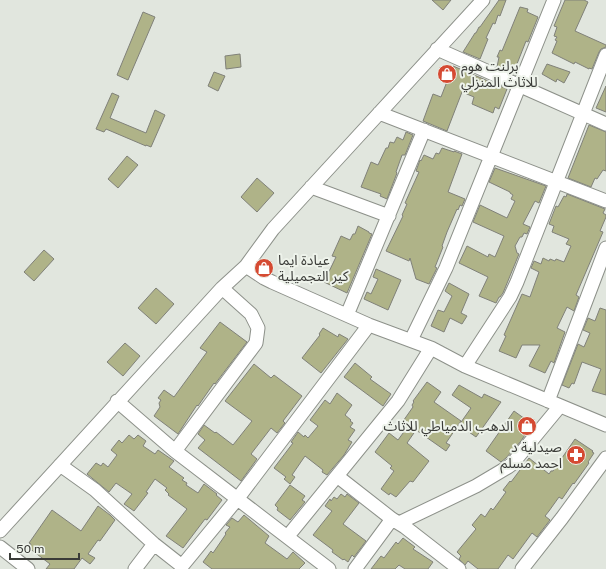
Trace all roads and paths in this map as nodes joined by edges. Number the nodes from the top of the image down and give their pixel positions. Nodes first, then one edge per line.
1 (483, 0) edge
2 (554, 0) edge
3 (437, 49) junction
4 (606, 55) edge
5 (520, 86) junction
6 (379, 113) junction
7 (582, 114) junction
8 (606, 124) edge
9 (424, 130) junction
10 (492, 156) junction
11 (557, 182) junction
12 (311, 187) junction
13 (606, 201) edge
14 (388, 216) junction
15 (606, 248) edge
16 (246, 266) junction
17 (222, 288) junction
18 (347, 315) junction
19 (369, 325) junction
20 (411, 340) junction
21 (431, 348) junction
22 (465, 366) junction
23 (548, 401) junction
24 (117, 402) junction
25 (560, 406) junction
26 (606, 425) edge
27 (175, 451) junction
28 (606, 458) edge
29 (60, 465) junction
30 (337, 476) junction
31 (238, 498) junction
32 (395, 521) junction
33 (0, 531) edge
34 (288, 536) junction
35 (154, 544) junction
36 (0, 547) edge
37 (184, 568) edge
38 (28, 569) edge
39 (135, 569) edge
40 (329, 569) edge
41 (355, 569) edge
42 (458, 569) edge
43 (522, 569) edge

1 - 3 street
2 - 5 street
3 - 5 street
3 - 6 street
4 - 7 street
5 - 7 street
5 - 10 street
6 - 9 street
6 - 12 street
7 - 8 street
7 - 11 street
9 - 10 street
9 - 14 street
10 - 11 street
10 - 20 street
11 - 13 street
11 - 22 street
12 - 14 street
12 - 16 street
14 - 18 street
15 - 23 street
16 - 17 street
16 - 18 street
17 - 24 street
17 - 27 street
18 - 19 street
19 - 20 street
19 - 31 street
20 - 21 street
21 - 22 street
21 - 30 street
22 - 23 street
23 - 25 street
24 - 27 street
24 - 29 street
25 - 26 street
25 - 32 street
27 - 31 street
28 - 43 street
29 - 33 street
29 - 35 street
30 - 32 street
30 - 34 street
31 - 34 street
31 - 37 street
32 - 41 street
32 - 42 street
34 - 40 street
35 - 37 street
35 - 39 street
36 - 38 street

